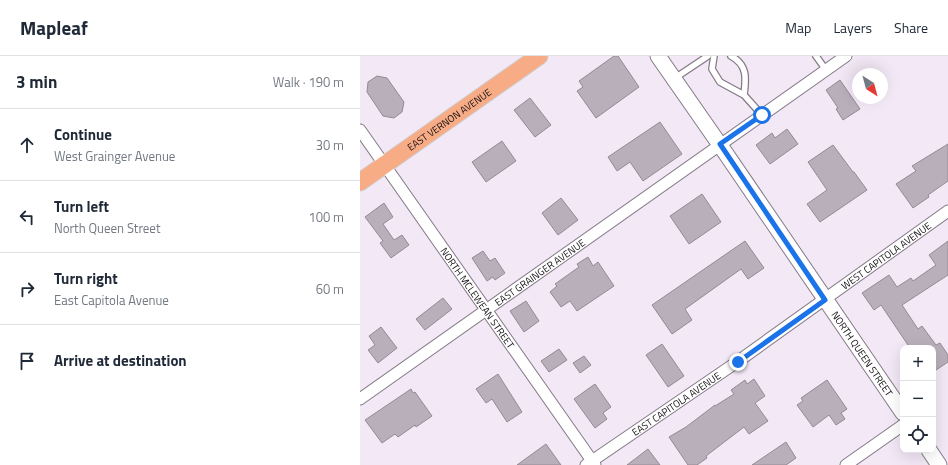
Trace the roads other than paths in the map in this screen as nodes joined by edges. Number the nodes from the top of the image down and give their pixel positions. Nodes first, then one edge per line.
1 (539, 56) edge
2 (658, 56) edge
3 (708, 56) edge
4 (714, 56) edge
5 (731, 56) edge
6 (816, 56) edge
7 (846, 56) edge
8 (826, 70) junction
9 (674, 78) junction
10 (744, 95) junction
11 (762, 115) junction
12 (360, 130) edge
13 (720, 144) junction
14 (385, 165) junction
15 (360, 182) edge
16 (948, 211) edge
17 (825, 300) junction
18 (487, 310) junction
19 (360, 399) edge
20 (900, 410) edge
21 (900, 427) edge
22 (930, 453) edge
23 (591, 464) edge
24 (846, 465) edge
25 (939, 465) edge

1 - 14 main road, EAST VERNON AVENUE
2 - 9 main road, NORTH QUEEN STREET
3 - 9 lane
4 - 10 lane
5 - 10 lane
6 - 8 lane
7 - 8 street, EAST GRAINGER AVENUE
8 - 11 street, EAST GRAINGER AVENUE
9 - 13 main road, NORTH QUEEN STREET
10 - 11 lane
11 - 13 street, EAST GRAINGER AVENUE
12 - 14 street, NORTH MCLEWEAN STREET
13 - 17 main road, NORTH QUEEN STREET
13 - 18 street, EAST GRAINGER AVENUE
14 - 15 main road, EAST VERNON AVENUE
14 - 18 street, NORTH MCLEWEAN STREET
16 - 17 street, WEST CAPITOLA AVENUE
17 - 20 main road, NORTH QUEEN STREET
17 - 23 street, EAST CAPITOLA AVENUE
18 - 19 street, EAST GRAINGER AVENUE
18 - 23 street, NORTH MCLEWEAN STREET
21 - 24 street
22 - 25 main road

